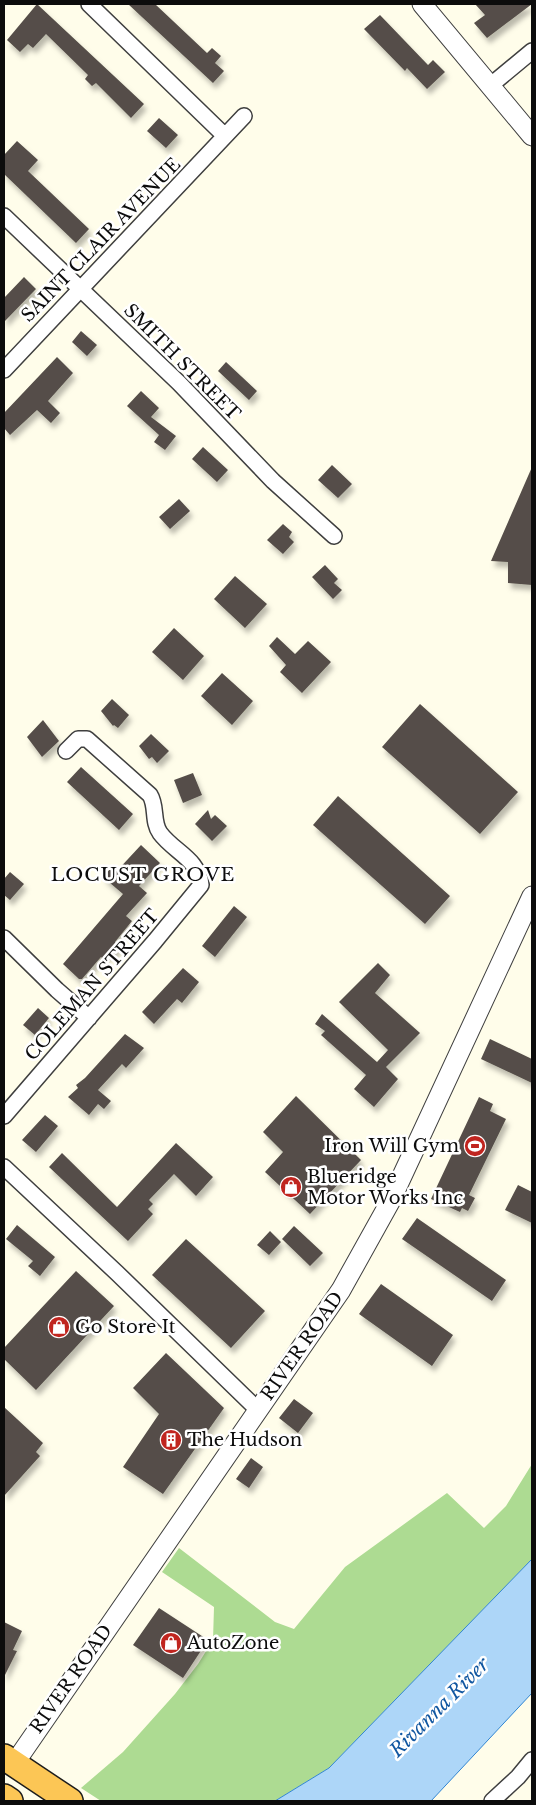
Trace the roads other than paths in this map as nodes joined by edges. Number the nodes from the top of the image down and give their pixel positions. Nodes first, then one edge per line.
1 (89, 4) edge
2 (422, 4) edge
3 (532, 51) edge
4 (491, 85) junction
5 (244, 116) dead end
6 (225, 136) junction
7 (532, 136) edge
8 (4, 216) edge
9 (80, 287) junction
10 (4, 370) edge
11 (334, 536) dead end
12 (66, 751) dead end
13 (532, 896) edge
14 (4, 938) edge
15 (89, 1018) junction
16 (4, 1116) edge
17 (4, 1167) edge
18 (258, 1410) junction
19 (9, 1760) edge
20 (532, 1760) edge
21 (4, 1797) edge
22 (10, 1801) edge
23 (70, 1801) edge
24 (492, 1801) edge

1 - 6 street
2 - 4 street
3 - 4 street
4 - 7 street
5 - 6 street, SAINT CLAIR AVENUE
6 - 9 street, SAINT CLAIR AVENUE
8 - 9 street, SMITH STREET
9 - 10 street, SAINT CLAIR AVENUE
9 - 11 street, SMITH STREET
12 - 15 street, COLEMAN STREET
13 - 18 street, RIVER ROAD
14 - 15 street
15 - 16 street, COLEMAN STREET
17 - 18 street
18 - 19 street, RIVER ROAD
19 - 23 highway
20 - 24 street
21 - 22 highway

